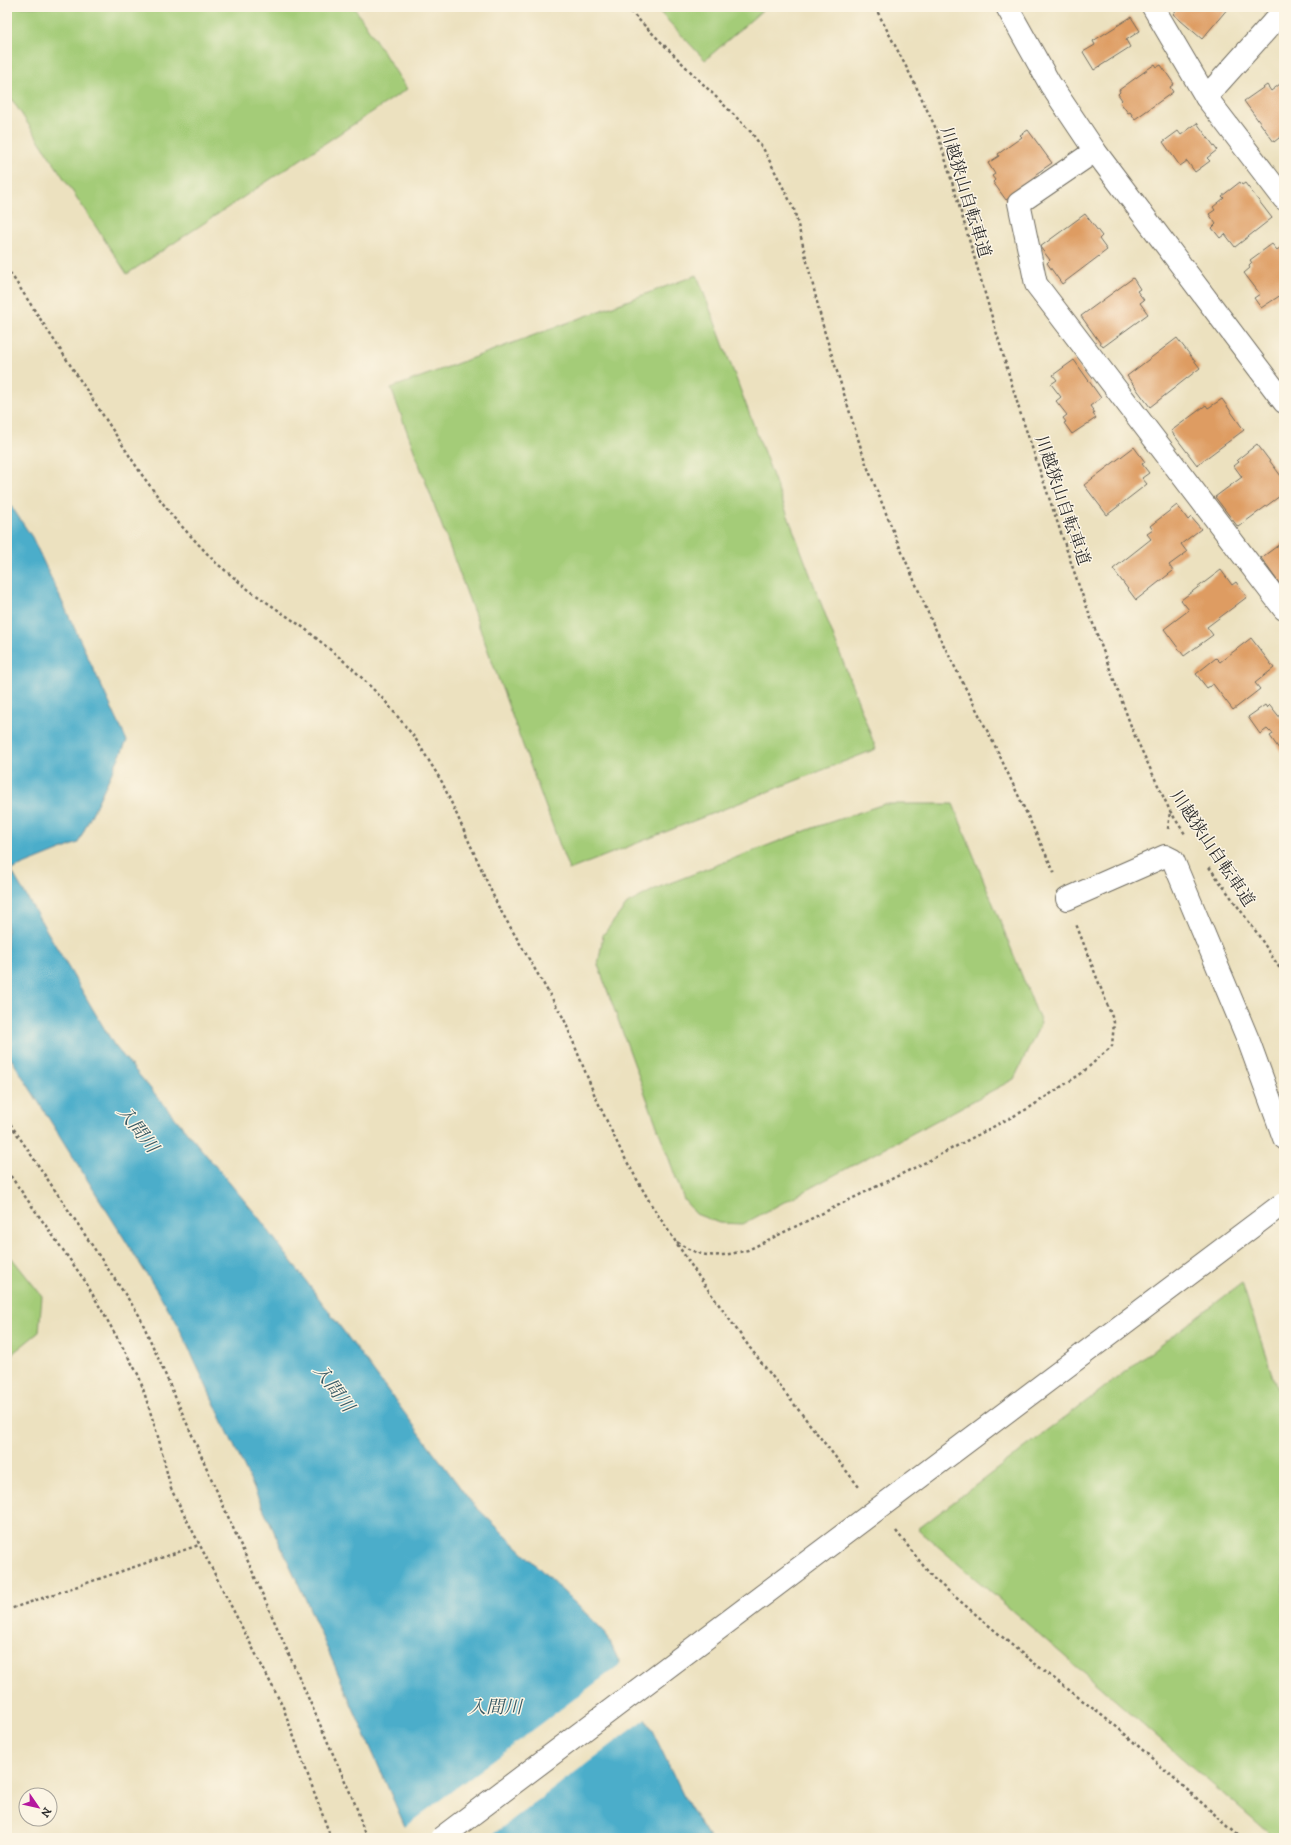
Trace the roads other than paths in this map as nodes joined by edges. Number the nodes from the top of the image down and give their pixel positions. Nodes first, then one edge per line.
1 (1007, 7) edge
2 (1153, 7) edge
3 (1284, 10) edge
4 (1206, 98) junction
5 (1096, 151) junction
6 (1284, 199) edge
7 (1284, 402) edge
8 (1284, 609) edge
9 (1067, 899) road end
10 (1284, 1138) edge
11 (1283, 1204) edge
12 (441, 1838) edge

1 - 5 street
2 - 4 street
3 - 4 street
4 - 6 street
5 - 7 street
5 - 8 street
9 - 10 street
11 - 12 street, bridge

